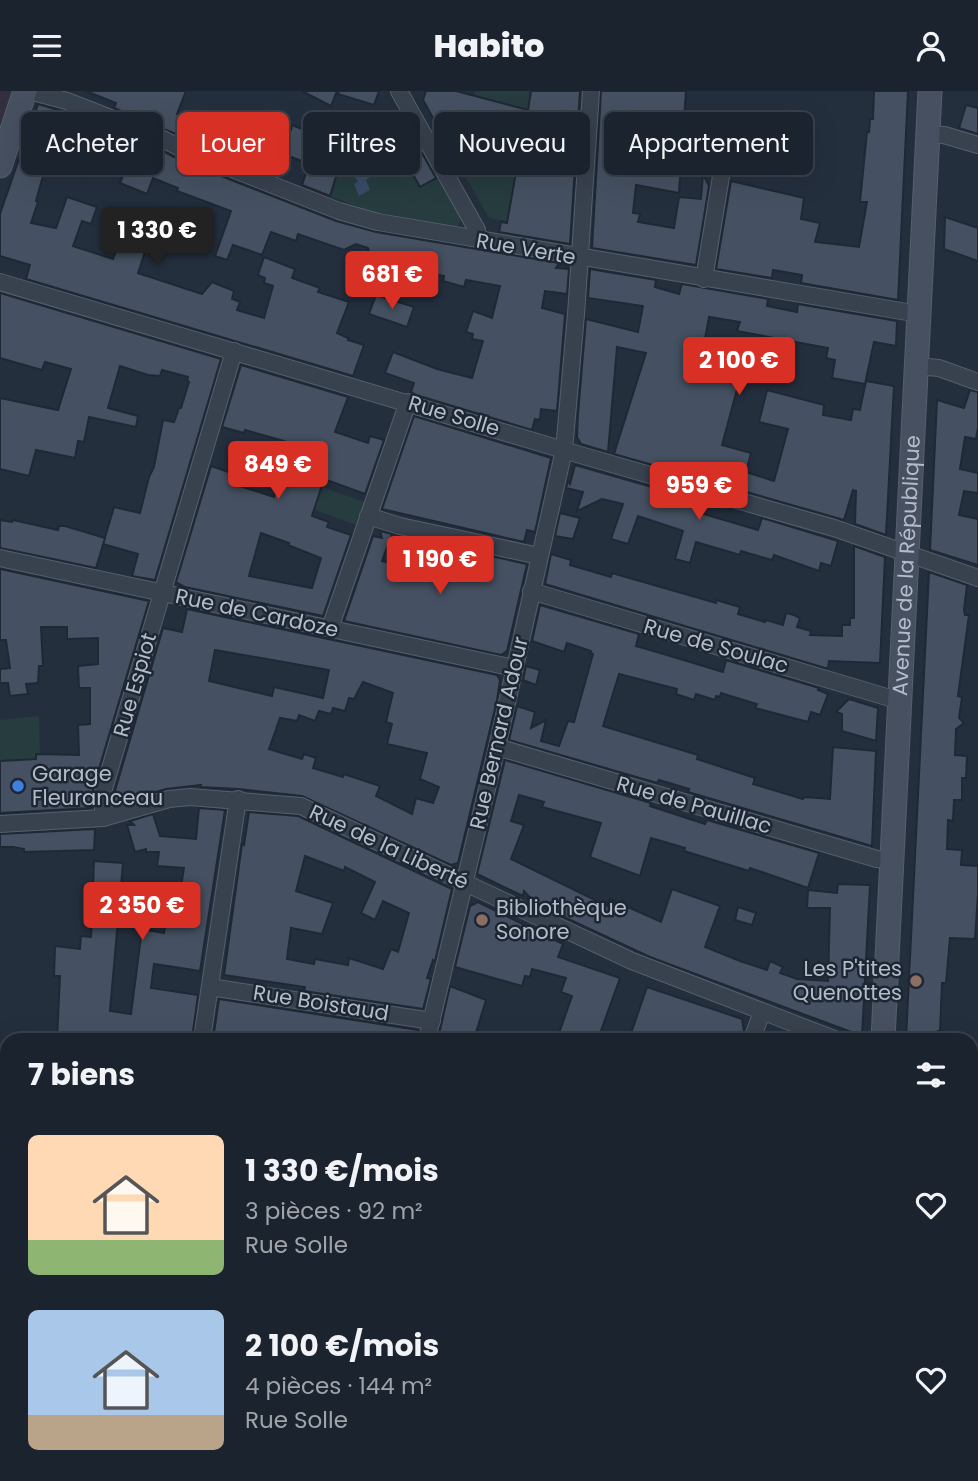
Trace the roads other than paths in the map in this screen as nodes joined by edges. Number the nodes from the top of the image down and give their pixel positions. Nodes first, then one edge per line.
1 (27, 91) edge
2 (398, 91) edge
3 (414, 91) edge
4 (591, 91) edge
5 (930, 91) edge
6 (409, 111) junction
7 (927, 134) junction
8 (978, 145) edge
9 (0, 166) edge
10 (721, 175) edge
11 (479, 240) junction
12 (580, 258) junction
13 (704, 279) junction
14 (0, 282) edge
15 (919, 314) junction
16 (234, 351) junction
17 (916, 366) junction
18 (978, 382) edge
19 (408, 402) junction
20 (564, 450) junction
21 (368, 516) junction
22 (907, 552) junction
23 (539, 556) junction
24 (0, 558) edge
25 (978, 578) edge
26 (531, 591) junction
27 (162, 594) junction
28 (330, 628) junction
29 (514, 669) junction
30 (900, 701) junction
31 (497, 747) junction
32 (238, 799) junction
33 (103, 818) junction
34 (0, 824) edge
35 (892, 860) junction
36 (464, 883) junction
37 (210, 987) junction
38 (762, 1012) junction
39 (432, 1021) junction
40 (203, 1033) edge
41 (428, 1033) edge
42 (754, 1033) edge
43 (818, 1033) edge
44 (883, 1033) edge

1 - 9 main road
1 - 11 street, Rue Verte
2 - 6 street
3 - 6 street
4 - 12 street, Rue Bernard Adour
5 - 7 main road, Avenue de la République
6 - 11 street
7 - 8 street
7 - 15 main road, Avenue de la République
10 - 13 street
11 - 12 street, Rue Verte
12 - 13 street, Rue Verte
12 - 20 street, Rue Bernard Adour
13 - 15 street, Rue Verte
14 - 16 street, Rue Solle
15 - 17 main road, Avenue de la République
16 - 19 street, Rue Solle
16 - 27 street, Rue Espiot
17 - 18 street
17 - 22 main road, Avenue de la République
19 - 20 street, Rue Solle
19 - 21 street
20 - 22 street, Rue Solle
20 - 23 street, Rue Bernard Adour
21 - 23 street
21 - 28 street
22 - 25 street, Rue Solle
22 - 30 main road, Avenue de la République
23 - 26 street, Rue Bernard Adour
24 - 27 street, Rue de Cardoze
26 - 29 street, Rue Bernard Adour
26 - 30 street, Rue de Soulac
27 - 28 street, Rue de Cardoze
27 - 33 street, Rue Espiot
28 - 29 street, Rue de Cardoze
29 - 31 street, Rue Bernard Adour
30 - 35 main road, Avenue de la République
31 - 35 street, Rue de Pauillac
31 - 36 street, Rue Bernard Adour
32 - 33 street, Rue de la Liberté
32 - 36 street, Rue de la Liberté
32 - 37 street
33 - 34 street, Rue de la Liberté
35 - 44 main road, Avenue de la République
36 - 38 street, Rue de la Liberté
36 - 39 street, Rue Bernard Adour
37 - 39 street, Rue Boistaud
37 - 40 street
38 - 42 street
38 - 43 street, Rue de la Liberté
39 - 41 street, Rue Bernard Adour

